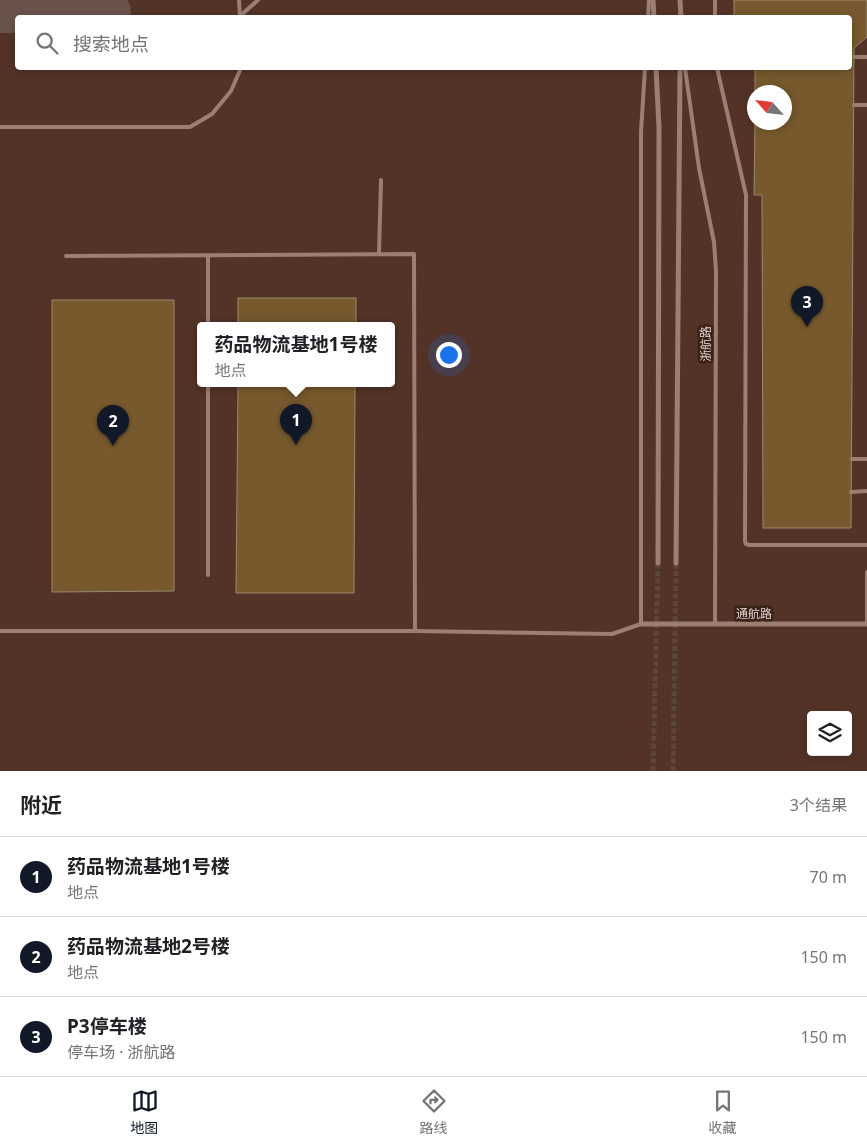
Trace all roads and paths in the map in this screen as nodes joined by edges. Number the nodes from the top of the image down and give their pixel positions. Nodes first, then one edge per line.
1 (239, 0) edge
2 (258, 0) edge
3 (649, 0) edge
4 (653, 0) edge
5 (680, 0) edge
6 (715, 0) edge
7 (240, 15) edge
8 (242, 15) edge
9 (648, 15) edge
10 (654, 15) edge
11 (681, 15) edge
12 (715, 15) edge
13 (854, 57) dead end
14 (867, 57) edge
15 (240, 70) edge
16 (645, 70) edge
17 (656, 70) edge
18 (680, 70) edge
19 (685, 70) edge
20 (716, 70) edge
21 (854, 105) dead end
22 (867, 105) edge
23 (0, 127) edge
24 (382, 180) dead end
25 (379, 254) junction
26 (208, 255) junction
27 (66, 256) dead end
28 (208, 322) edge
29 (208, 387) edge
30 (867, 458) edge
31 (852, 459) dead end
32 (867, 491) edge
33 (851, 492) dead end
34 (867, 545) edge
35 (676, 563) tunnel mouth
36 (658, 564) tunnel mouth
37 (867, 572) edge
38 (208, 575) dead end
39 (640, 624) junction
40 (714, 624) junction
41 (867, 624) edge
42 (0, 631) edge
43 (415, 631) junction

1 - 7 lane
2 - 8 lane
3 - 9 lane
4 - 10 street
5 - 11 street
6 - 12 lane
13 - 14 lane
15 - 23 lane
16 - 39 lane
17 - 36 street
18 - 35 street
19 - 40 lane, 浙航路
20 - 34 lane
21 - 22 lane
24 - 25 lane
25 - 26 lane
25 - 43 lane
26 - 27 lane
26 - 28 lane
29 - 38 lane
30 - 31 lane
32 - 33 lane
37 - 41 lane
39 - 40 street, 通航路
39 - 43 lane
40 - 41 street, 通航路
42 - 43 lane

